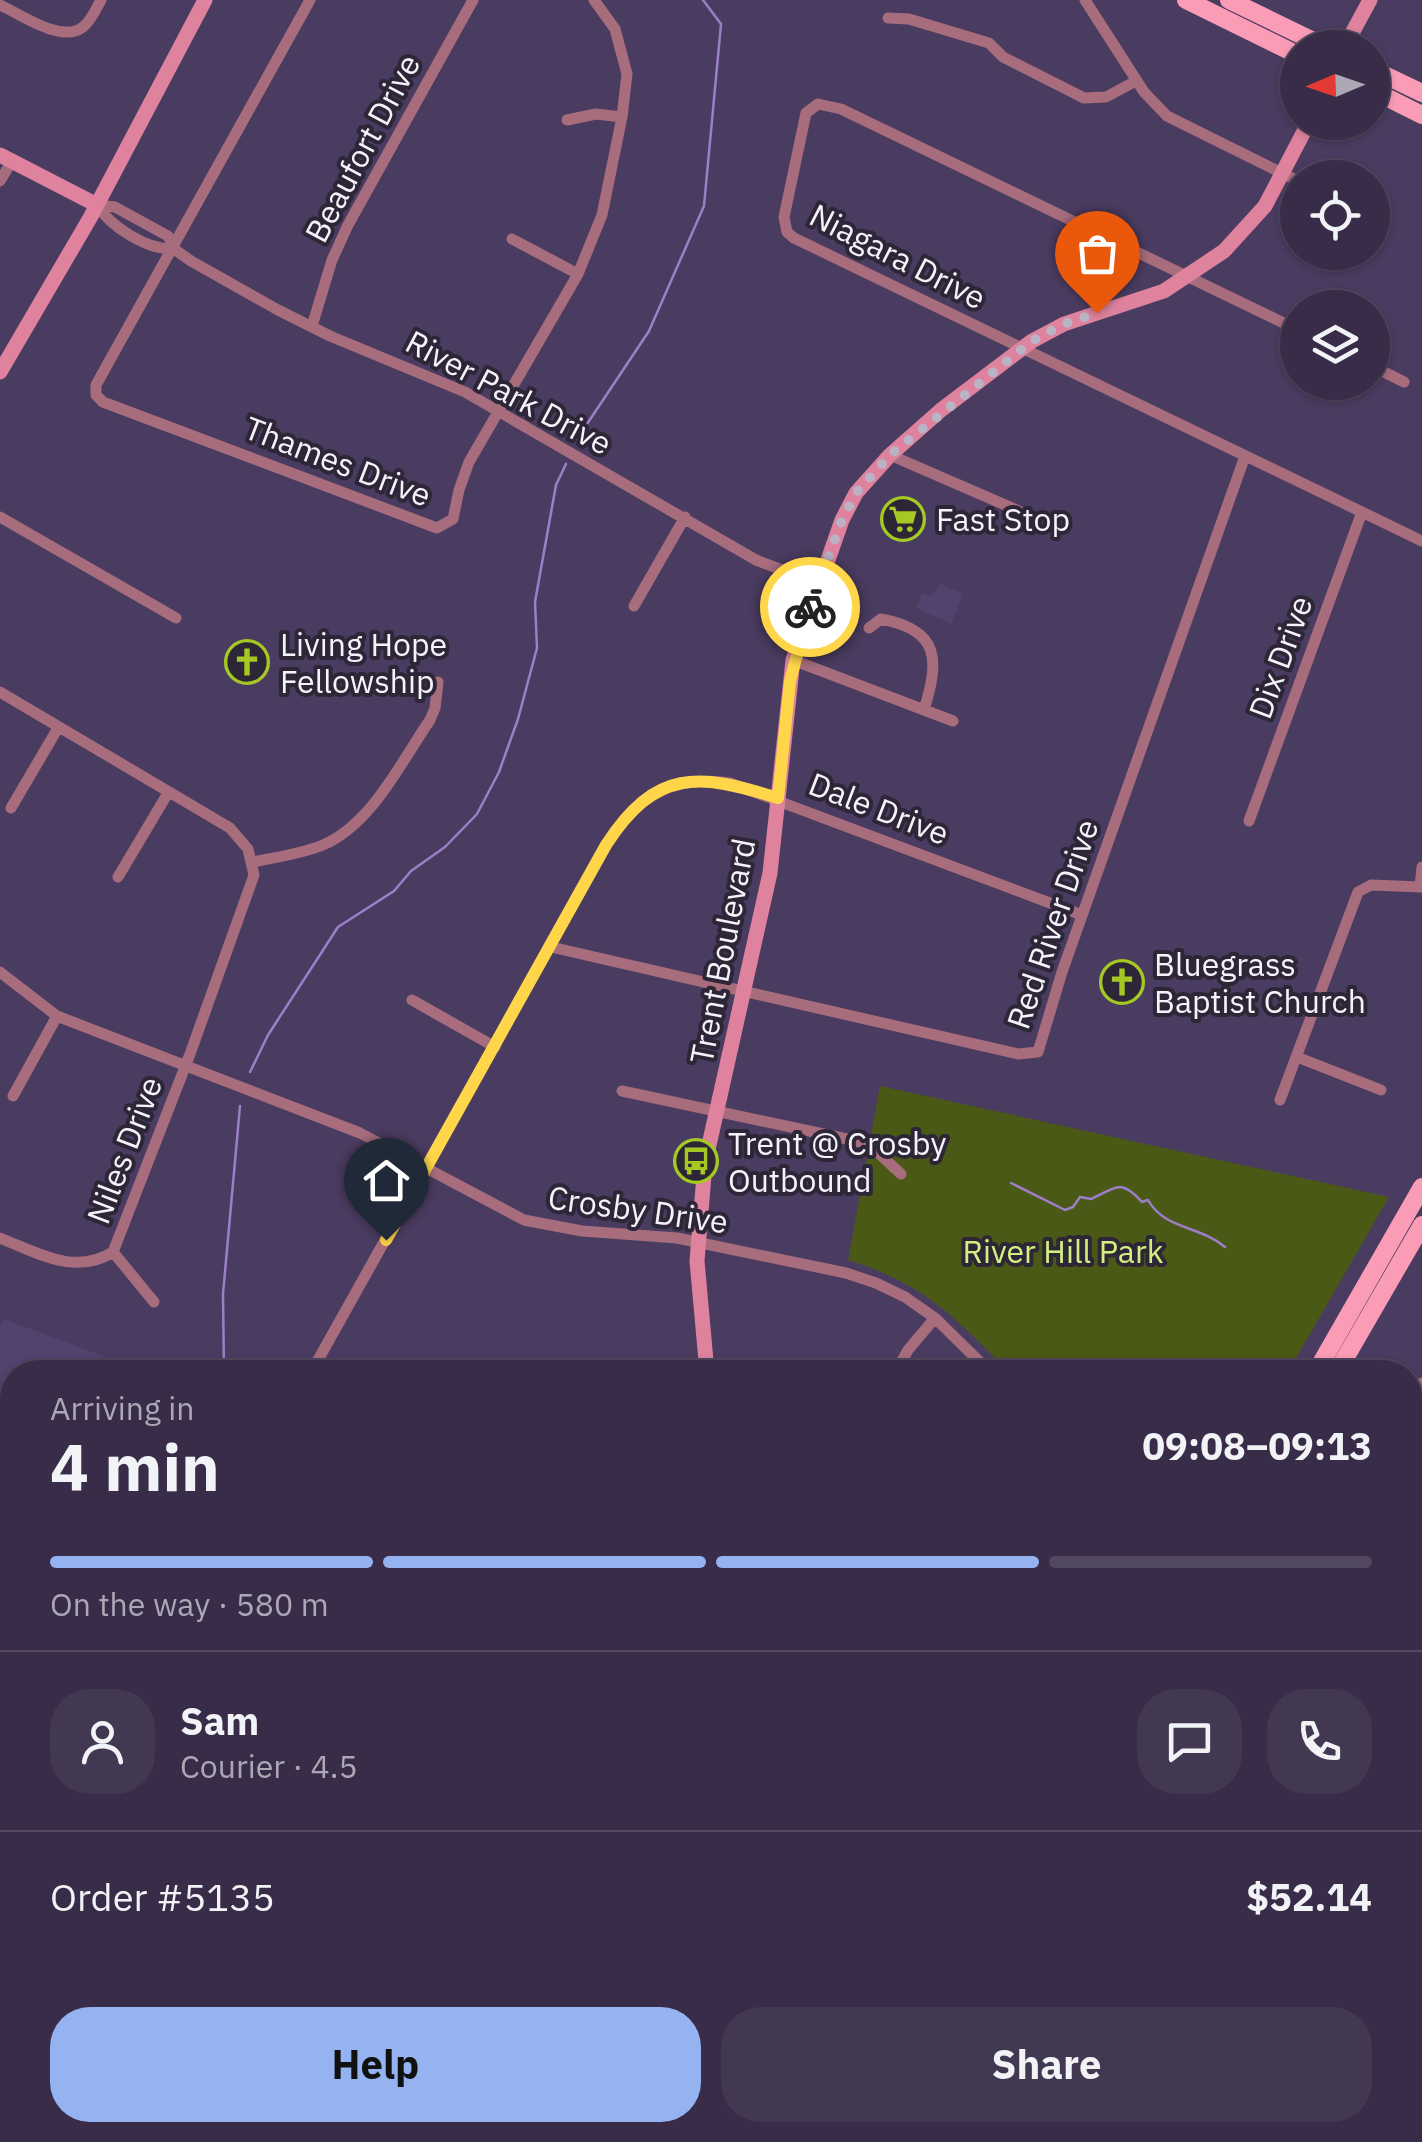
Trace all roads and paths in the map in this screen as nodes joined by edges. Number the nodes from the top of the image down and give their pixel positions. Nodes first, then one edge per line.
1 (101, 0) edge
2 (205, 0) edge
3 (310, 0) edge
4 (472, 0) edge
5 (594, 0) edge
6 (1084, 0) edge
7 (1186, 0) edge
8 (1229, 0) edge
9 (1370, 0) edge
10 (0, 5) edge
11 (888, 18) dead end
12 (1291, 30) edge
13 (1354, 30) edge
14 (1280, 45) edge
15 (1390, 78) edge
16 (1136, 81) junction
17 (1422, 93) edge
18 (1390, 99) edge
19 (1422, 115) edge
20 (622, 116) junction
21 (568, 120) dead end
22 (6, 158) edge
23 (1280, 173) edge
24 (0, 181) edge
25 (1280, 190) edge
26 (97, 205) junction
27 (512, 238) dead end
28 (174, 249) junction
29 (578, 274) junction
30 (1188, 276) junction
31 (1280, 321) edge
32 (312, 326) junction
33 (1021, 349) junction
34 (0, 372) edge
35 (1390, 375) edge
36 (1404, 382) dead end
37 (499, 411) junction
38 (890, 455) junction
39 (1245, 456) junction
40 (1019, 511) dead end
41 (1362, 512) junction
42 (0, 517) edge
43 (686, 517) junction
44 (1422, 541) edge
45 (819, 584) junction
46 (634, 606) dead end
47 (176, 618) dead end
48 (869, 628) dead end
49 (793, 660) junction
50 (438, 682) dead end
51 (0, 692) edge
52 (924, 710) junction
53 (954, 721) dead end
54 (58, 728) junction
55 (168, 793) junction
56 (778, 798) junction
57 (11, 808) dead end
58 (1250, 821) dead end
59 (253, 862) junction
60 (1422, 867) edge
61 (118, 877) dead end
62 (1421, 887) edge
63 (1082, 915) junction
64 (551, 947) junction
65 (0, 972) edge
66 (744, 990) junction
67 (412, 1000) dead end
68 (57, 1016) junction
69 (495, 1047) junction
70 (1298, 1057) junction
71 (185, 1066) junction
72 (1382, 1090) dead end
73 (622, 1091) dead end
74 (12, 1096) dead end
75 (1280, 1100) dead end
76 (718, 1112) junction
77 (426, 1169) junction
78 (901, 1174) dead end
79 (1422, 1188) edge
80 (1422, 1225) edge
81 (0, 1238) edge
82 (697, 1242) junction
83 (113, 1252) junction
84 (154, 1302) dead end
85 (935, 1318) junction
86 (318, 1360) dead end
87 (706, 1360) edge
88 (903, 1360) edge
89 (978, 1360) edge
90 (1323, 1360) edge
91 (1345, 1360) edge

1 - 10 street
2 - 26 street
3 - 28 street, Thames Drive
4 - 32 street, Beaufort Drive
5 - 20 street, Thames Drive
6 - 16 street
7 - 14 main road
8 - 12 main road
9 - 13 street
11 - 16 street
15 - 17 main road
16 - 23 street
18 - 19 main road
20 - 21 street
20 - 29 street, Thames Drive
22 - 24 street
22 - 26 street, River Park Drive
25 - 30 street, Trent Boulevard
26 - 28 street, River Park Drive
26 - 34 street
27 - 29 street
28 - 32 street, River Park Drive
28 - 37 street, Thames Drive
29 - 37 street, Thames Drive
30 - 31 street, Niagara Drive
30 - 33 street, Trent Boulevard
30 - 33 street, Niagara Drive
32 - 37 street, River Park Drive
33 - 38 street, Trent Boulevard
33 - 39 street, Niagara Drive
35 - 36 street
37 - 43 street, River Park Drive
38 - 40 street
38 - 45 street, Trent Boulevard
39 - 41 street, Niagara Drive
39 - 63 street, Red River Drive
41 - 44 street, Niagara Drive
41 - 58 street, Dix Drive
42 - 47 street
43 - 45 street, River Park Drive
43 - 46 street
45 - 49 street, Trent Boulevard
48 - 52 street
49 - 52 street
49 - 56 street, Trent Boulevard
50 - 59 street
51 - 54 street
52 - 53 street
54 - 55 street
54 - 57 street
55 - 59 street
55 - 61 street
56 - 63 street, Dale Drive
56 - 64 street, Dale Drive
56 - 66 street, Trent Boulevard
59 - 71 street, Niles Drive
60 - 62 street
62 - 70 street
63 - 66 street, Red River Drive
64 - 66 street, Red River Drive
64 - 69 street, Dale Drive
65 - 68 street, Crosby Drive
66 - 76 street, Trent Boulevard
67 - 69 street
68 - 71 street, Crosby Drive
68 - 74 street
69 - 77 street, Dale Drive
70 - 72 street
70 - 75 street
71 - 77 street, Crosby Drive
71 - 83 street, Niles Drive
73 - 76 street
76 - 78 street
76 - 82 street, Trent Boulevard
77 - 82 street, Crosby Drive
77 - 86 street, Dale Drive
79 - 90 main road
80 - 91 main road
81 - 83 street, Niles Drive
82 - 85 street, Crosby Drive
82 - 87 street, Trent Boulevard
83 - 84 street
85 - 88 street
85 - 89 street, Crosby Drive

